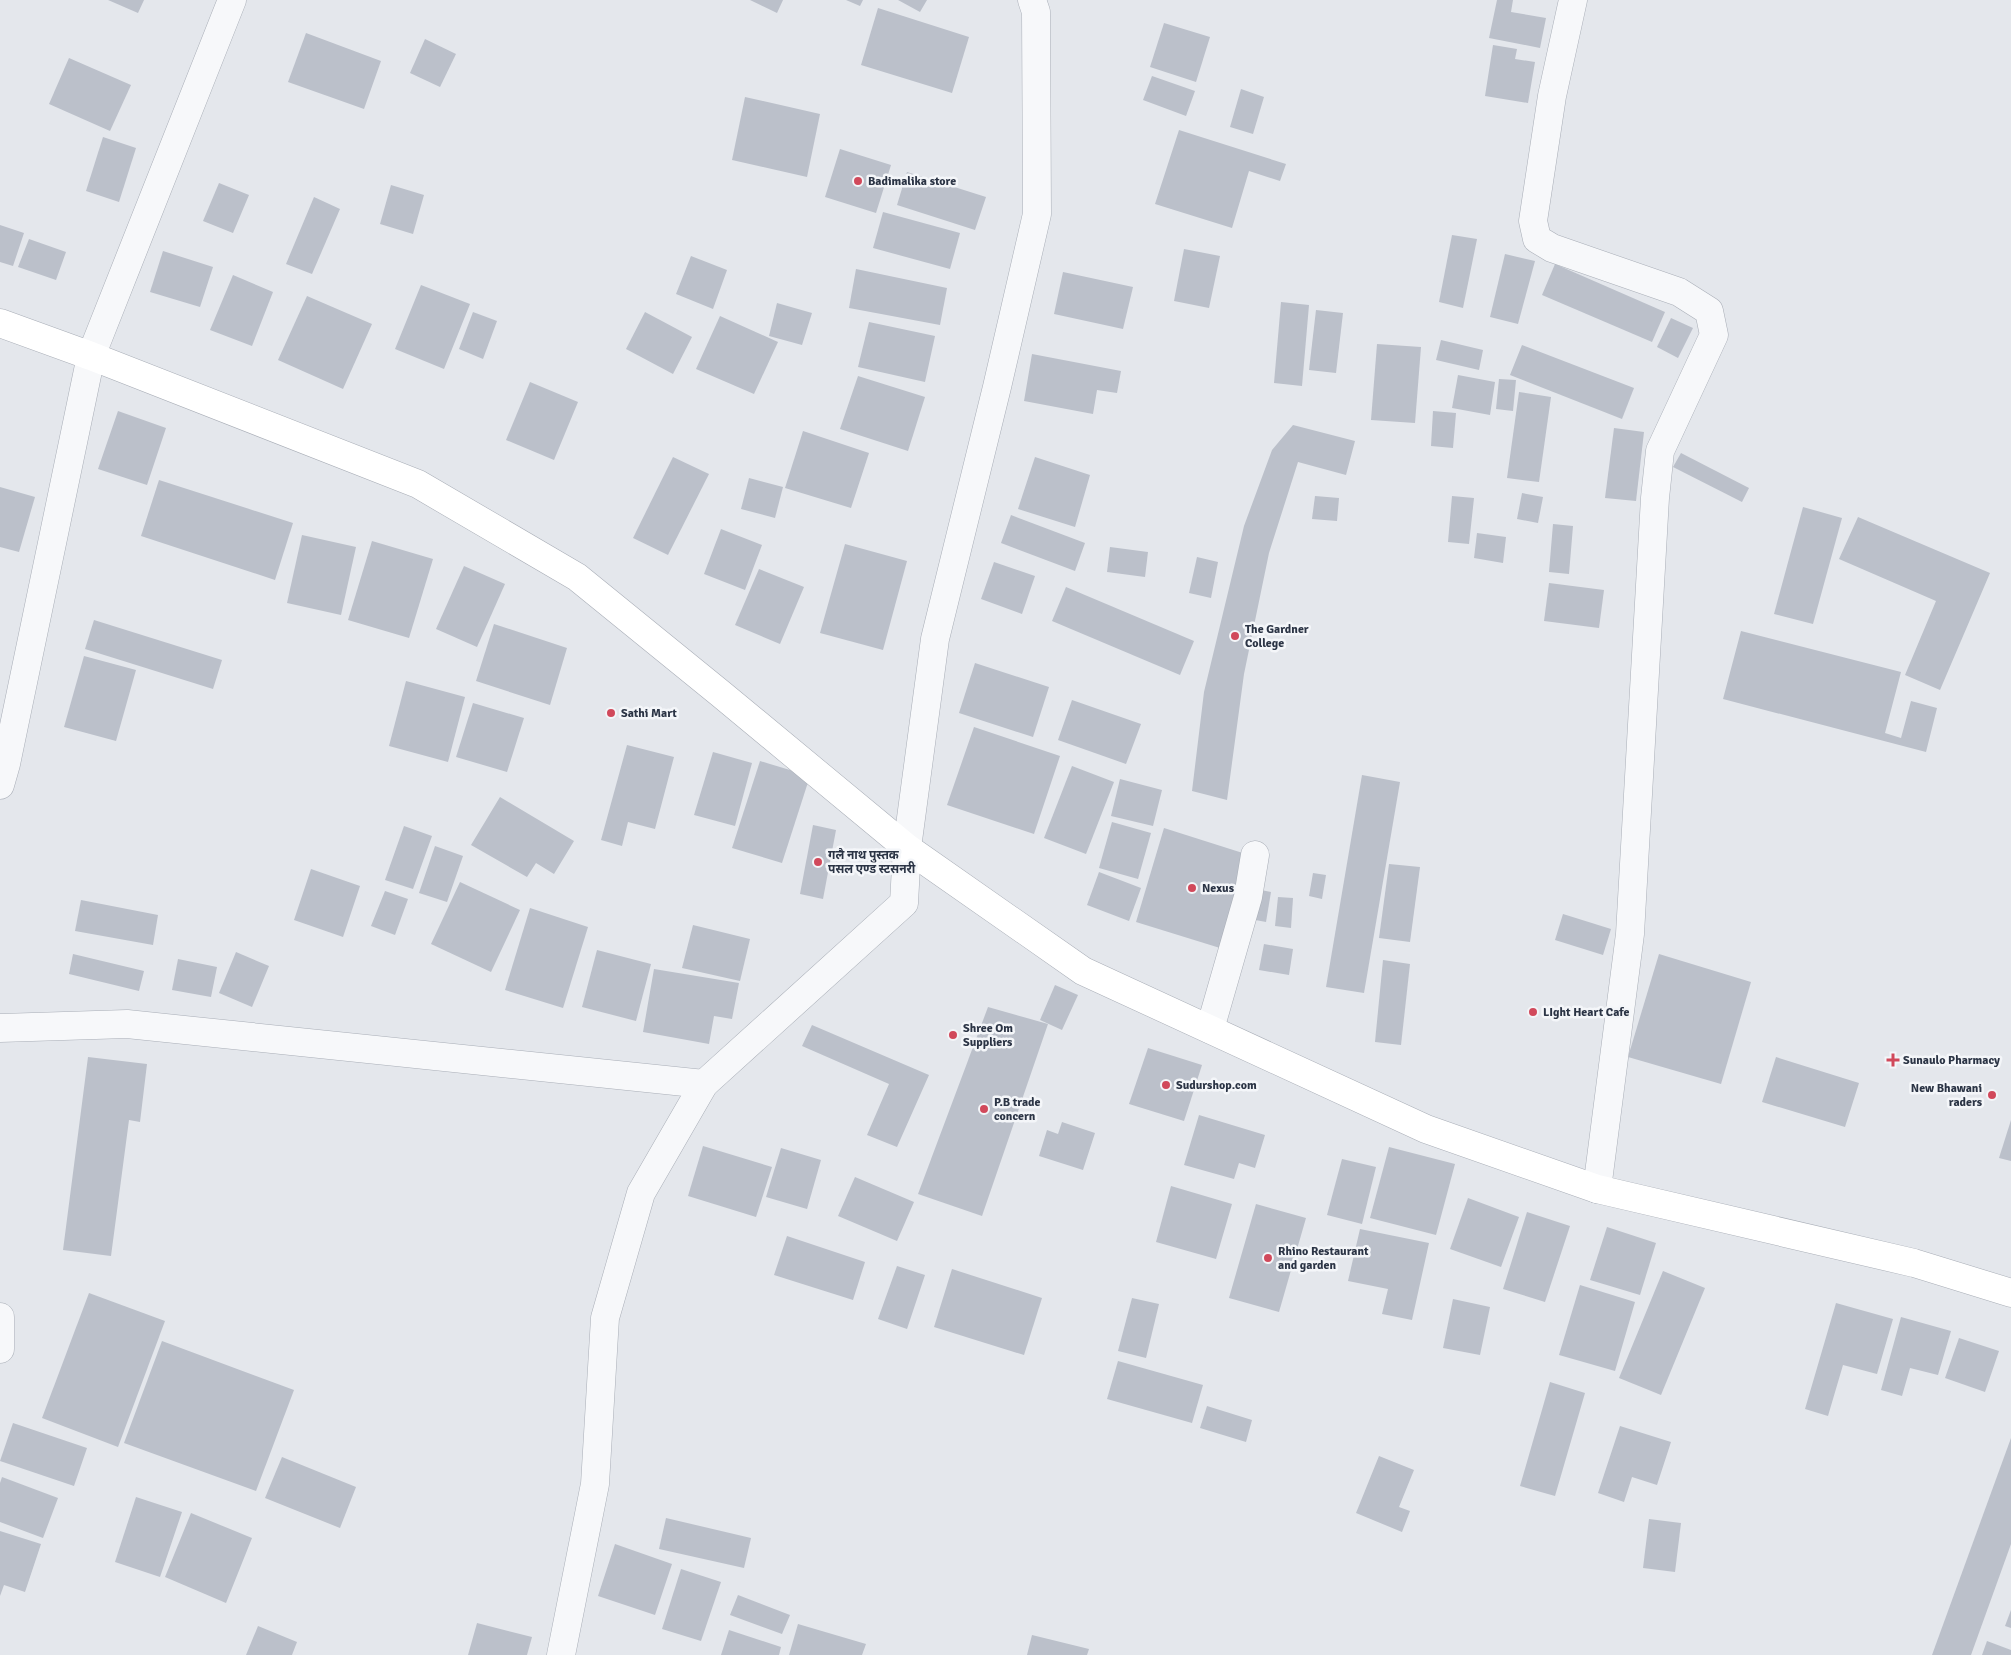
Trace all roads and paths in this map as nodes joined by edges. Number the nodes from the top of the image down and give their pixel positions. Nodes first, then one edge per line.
1 (232, 0) edge
2 (1032, 0) edge
3 (1573, 0) edge
4 (0, 322) edge
5 (91, 356) junction
6 (2, 770) edge
7 (907, 848) junction
8 (1255, 855) dead end
9 (0, 1028) edge
10 (1210, 1029) junction
11 (704, 1084) junction
12 (1597, 1189) junction
13 (2011, 1293) edge
14 (0, 1317) edge
15 (0, 1349) edge
16 (563, 1655) edge

1 - 5 street
2 - 7 street
3 - 12 street
4 - 5 street
5 - 6 street
5 - 7 street
7 - 10 street
7 - 11 street
8 - 10 street
9 - 11 street
10 - 12 street
11 - 16 street
12 - 13 street
14 - 15 street

